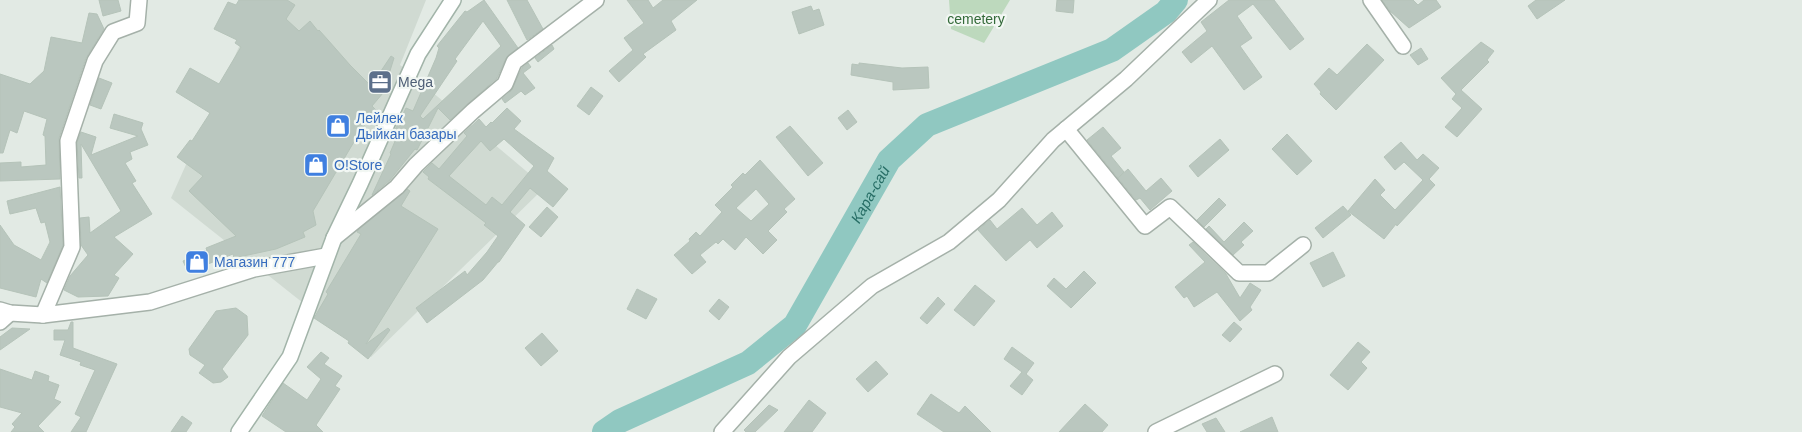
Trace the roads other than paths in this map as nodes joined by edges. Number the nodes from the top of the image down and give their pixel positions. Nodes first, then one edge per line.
1 (139, 0) edge
2 (453, 0) edge
3 (596, 0) edge
4 (1209, 0) edge
5 (1371, 0) edge
6 (1403, 46) dead end
7 (1066, 129) junction
8 (334, 238) junction
9 (1303, 245) dead end
10 (326, 256) junction
11 (4, 315) edge
12 (43, 315) junction
13 (1275, 374) dead end
14 (239, 432) edge
15 (722, 432) edge
16 (1156, 432) edge

1 - 12 street
2 - 8 street
3 - 8 street
4 - 7 street
5 - 6 street
7 - 9 street
7 - 15 street
8 - 10 street
10 - 12 street
10 - 14 street
11 - 12 street
13 - 16 street

